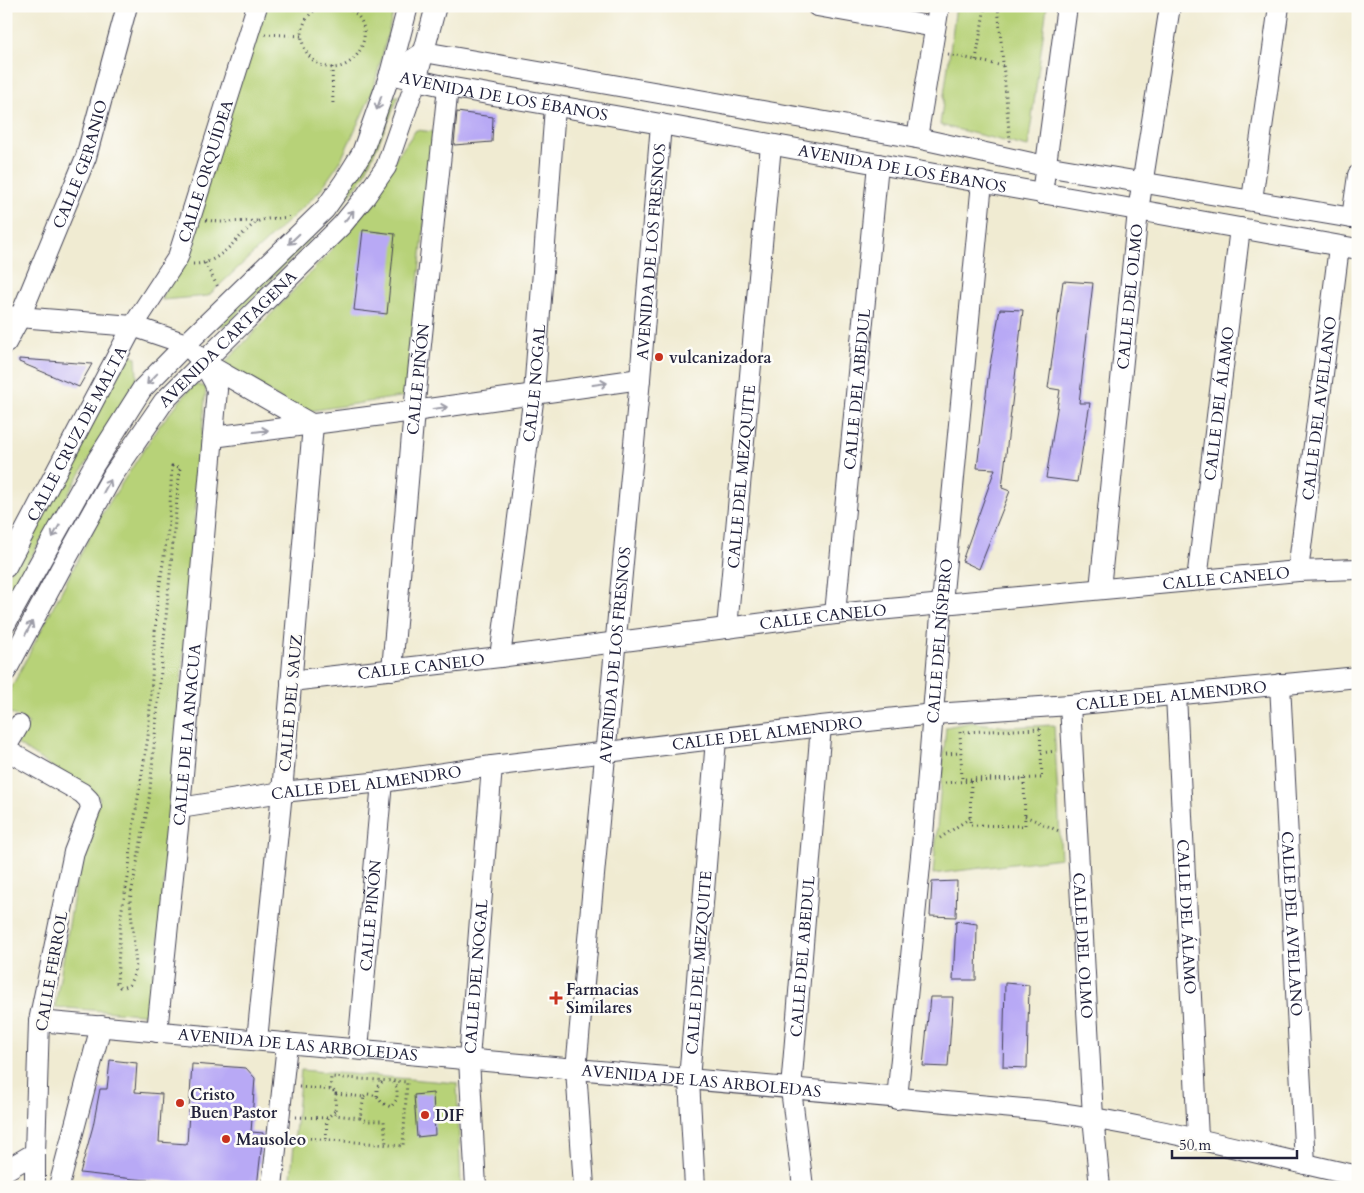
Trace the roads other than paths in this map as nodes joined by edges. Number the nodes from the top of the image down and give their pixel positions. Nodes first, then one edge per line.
1 (127, 6) edge
2 (257, 6) edge
3 (408, 6) edge
4 (436, 6) edge
5 (446, 6) edge
6 (820, 6) edge
7 (939, 6) edge
8 (1067, 6) edge
9 (1170, 6) edge
10 (1279, 6) edge
11 (935, 27) junction
12 (430, 32) junction
13 (424, 52) junction
14 (390, 74) junction
15 (416, 81) junction
16 (448, 87) junction
17 (556, 107) junction
18 (661, 124) junction
19 (917, 138) junction
20 (771, 144) junction
21 (878, 164) junction
22 (1045, 166) junction
23 (1358, 175) edge
24 (982, 182) junction
25 (1142, 182) junction
26 (1042, 194) junction
27 (1252, 200) junction
28 (1138, 211) junction
29 (1355, 219) edge
30 (1240, 228) junction
31 (1348, 248) edge
32 (13, 316) edge
33 (133, 326) junction
34 (6, 343) edge
35 (186, 344) junction
36 (203, 362) junction
37 (640, 379) junction
38 (534, 394) junction
39 (414, 411) junction
40 (312, 425) junction
41 (213, 437) junction
42 (6, 567) edge
43 (1358, 568) edge
44 (1298, 571) junction
45 (1197, 580) junction
46 (1100, 590) junction
47 (942, 603) junction
48 (835, 614) junction
49 (6, 623) edge
50 (727, 628) junction
51 (615, 643) junction
52 (500, 657) junction
53 (392, 670) junction
54 (6, 672) edge
55 (1358, 677) edge
56 (292, 681) junction
57 (1280, 684) junction
58 (1176, 695) junction
59 (1070, 705) junction
60 (934, 714) junction
61 (19, 725) dead end
62 (821, 726) junction
63 (716, 739) junction
64 (6, 748) edge
65 (605, 753) junction
66 (492, 766) junction
67 (382, 782) junction
68 (282, 792) junction
69 (180, 808) junction
70 (39, 1021) junction
71 (101, 1026) junction
72 (157, 1032) junction
73 (256, 1040) junction
74 (287, 1044) junction
75 (358, 1049) junction
76 (469, 1060) junction
77 (576, 1068) junction
78 (689, 1080) junction
79 (791, 1089) junction
80 (897, 1099) junction
81 (1093, 1117) junction
82 (1198, 1138) junction
83 (34, 1153) junction
84 (1305, 1164) junction
85 (6, 1170) edge
86 (1358, 1176) edge
87 (34, 1186) edge
88 (59, 1186) edge
89 (64, 1187) edge
90 (272, 1187) edge
91 (476, 1187) edge
92 (584, 1187) edge
93 (695, 1187) edge
94 (803, 1187) edge
95 (1100, 1187) edge

1 - 32 street, CALLE GERANIO
2 - 33 street, CALLE ORQUÍDEA
3 - 14 street, AVENIDA CARTAGENA
4 - 12 street, AVENIDA CARTAGENA
5 - 12 street
6 - 11 street
7 - 11 street
8 - 22 street
9 - 25 street, CALLE DEL OLMO
10 - 27 street
11 - 19 street
12 - 13 street, AVENIDA CARTAGENA
13 - 14 street, AVENIDA DE LOS ÉBANOS
13 - 15 street, AVENIDA CARTAGENA
13 - 19 street, AVENIDA DE LOS ÉBANOS
14 - 15 street, AVENIDA DE LOS ÉBANOS
14 -> 35 street, AVENIDA CARTAGENA
15 - 16 street, AVENIDA DE LOS ÉBANOS
36 -> 15 street, AVENIDA CARTAGENA
16 - 17 street, AVENIDA DE LOS ÉBANOS
16 - 39 street, CALLE PIÑÓN
17 - 18 street, AVENIDA DE LOS ÉBANOS
17 - 38 street, CALLE NOGAL
18 - 20 street, AVENIDA DE LOS ÉBANOS
18 - 37 street, AVENIDA DE LOS FRESNOS
19 - 22 street, AVENIDA DE LOS ÉBANOS
20 - 21 street, AVENIDA DE LOS ÉBANOS
20 - 50 street, CALLE DEL MEZQUITE
21 - 24 street, AVENIDA DE LOS ÉBANOS
21 - 48 street, CALLE DEL ABEDUL
22 - 25 street, AVENIDA DE LOS ÉBANOS
22 - 26 street
23 - 29 street
24 - 26 street, AVENIDA DE LOS ÉBANOS
24 - 47 street, CALLE DEL NÍSPERO
25 - 27 street, AVENIDA DE LOS ÉBANOS
25 - 28 street, CALLE DEL OLMO
26 - 28 street, AVENIDA DE LOS ÉBANOS
27 - 29 street, AVENIDA DE LOS ÉBANOS
28 - 30 street, AVENIDA DE LOS ÉBANOS
28 - 46 street, CALLE DEL OLMO
30 - 31 street, AVENIDA DE LOS ÉBANOS
30 - 45 street, CALLE DEL ÁLAMO
31 - 44 street, CALLE DEL AVELLANO
32 - 33 street
32 - 34 street, CALLE GERANIO
33 - 35 street
33 - 42 street, CALLE CRUZ DE MALTA
35 - 36 street
35 -> 49 street, AVENIDA CARTAGENA
36 - 40 street
36 - 41 street, CALLE DE LA ANACUA
54 -> 36 street, AVENIDA CARTAGENA
38 -> 37 street
37 - 51 street, AVENIDA DE LOS FRESNOS
39 -> 38 street
38 - 52 street, CALLE NOGAL
39 - 40 street
39 - 53 street, CALLE PIÑÓN
41 -> 40 street
40 - 56 street, CALLE DEL SAUZ
41 - 69 street, CALLE DE LA ANACUA
43 - 44 street, CALLE CANELO
44 - 45 street, CALLE CANELO
45 - 46 street, CALLE CANELO
46 - 47 street, CALLE CANELO
47 - 48 street, CALLE CANELO
47 - 60 street, CALLE DEL NÍSPERO
48 - 50 street, CALLE CANELO
50 - 51 street, CALLE CANELO
51 - 52 street, CALLE CANELO
51 - 65 street, AVENIDA DE LOS FRESNOS
52 - 53 street, CALLE CANELO
53 - 56 street, CALLE CANELO
55 - 57 street, CALLE DEL ALMENDRO
56 - 68 street, CALLE DEL SAUZ
57 - 58 street, CALLE DEL ALMENDRO
57 - 84 street, CALLE DEL AVELLANO
58 - 59 street, CALLE DEL ALMENDRO
58 - 82 street, CALLE DEL ÁLAMO
59 - 60 street, CALLE DEL ALMENDRO
59 - 81 street, CALLE DEL OLMO
60 - 62 street, CALLE DEL ALMENDRO
60 - 80 street, CALLE DEL NÍSPERO
61 - 64 street
62 - 63 street, CALLE DEL ALMENDRO
62 - 79 street, CALLE DEL ABEDUL
63 - 65 street, CALLE DEL ALMENDRO
63 - 78 street, CALLE DEL MEZQUITE
64 - 70 street, CALLE FERROL
65 - 66 street, CALLE DEL ALMENDRO
65 - 77 street, AVENIDA DE LOS FRESNOS
66 - 67 street, CALLE DEL ALMENDRO
66 - 76 street, CALLE DEL NOGAL
67 - 68 street, CALLE DEL ALMENDRO
67 - 75 street, CALLE PIÑÓN
68 - 69 street, CALLE DEL ALMENDRO
68 - 73 street, CALLE DEL SAUZ
69 - 72 street, CALLE DE LA ANACUA
70 - 71 street, AVENIDA DE LAS ARBOLEDAS
70 - 83 street, CALLE FERROL
71 - 72 street, AVENIDA DE LAS ARBOLEDAS
71 - 88 street
72 - 73 street, AVENIDA DE LAS ARBOLEDAS
73 - 74 street, AVENIDA DE LAS ARBOLEDAS
74 - 75 street, AVENIDA DE LAS ARBOLEDAS
74 - 90 street
75 - 76 street, AVENIDA DE LAS ARBOLEDAS
76 - 77 street, AVENIDA DE LAS ARBOLEDAS
76 - 91 street, CALLE DEL NOGAL
77 - 78 street, AVENIDA DE LAS ARBOLEDAS
77 - 92 street, AVENIDA DE LOS FRESNOS
78 - 79 street, AVENIDA DE LAS ARBOLEDAS
78 - 93 street, CALLE DEL MEZQUITE
79 - 80 street, AVENIDA DE LAS ARBOLEDAS
79 - 94 street, CALLE DEL ABEDUL
80 - 81 street, AVENIDA DE LAS ARBOLEDAS
81 - 82 street, AVENIDA DE LAS ARBOLEDAS
81 - 95 street, CALLE DEL OLMO
82 - 84 street, AVENIDA DE LAS ARBOLEDAS
83 - 85 street
83 - 87 street, CALLE FERROL
84 - 86 street, AVENIDA DE LAS ARBOLEDAS
87 - 88 street
88 - 89 street

